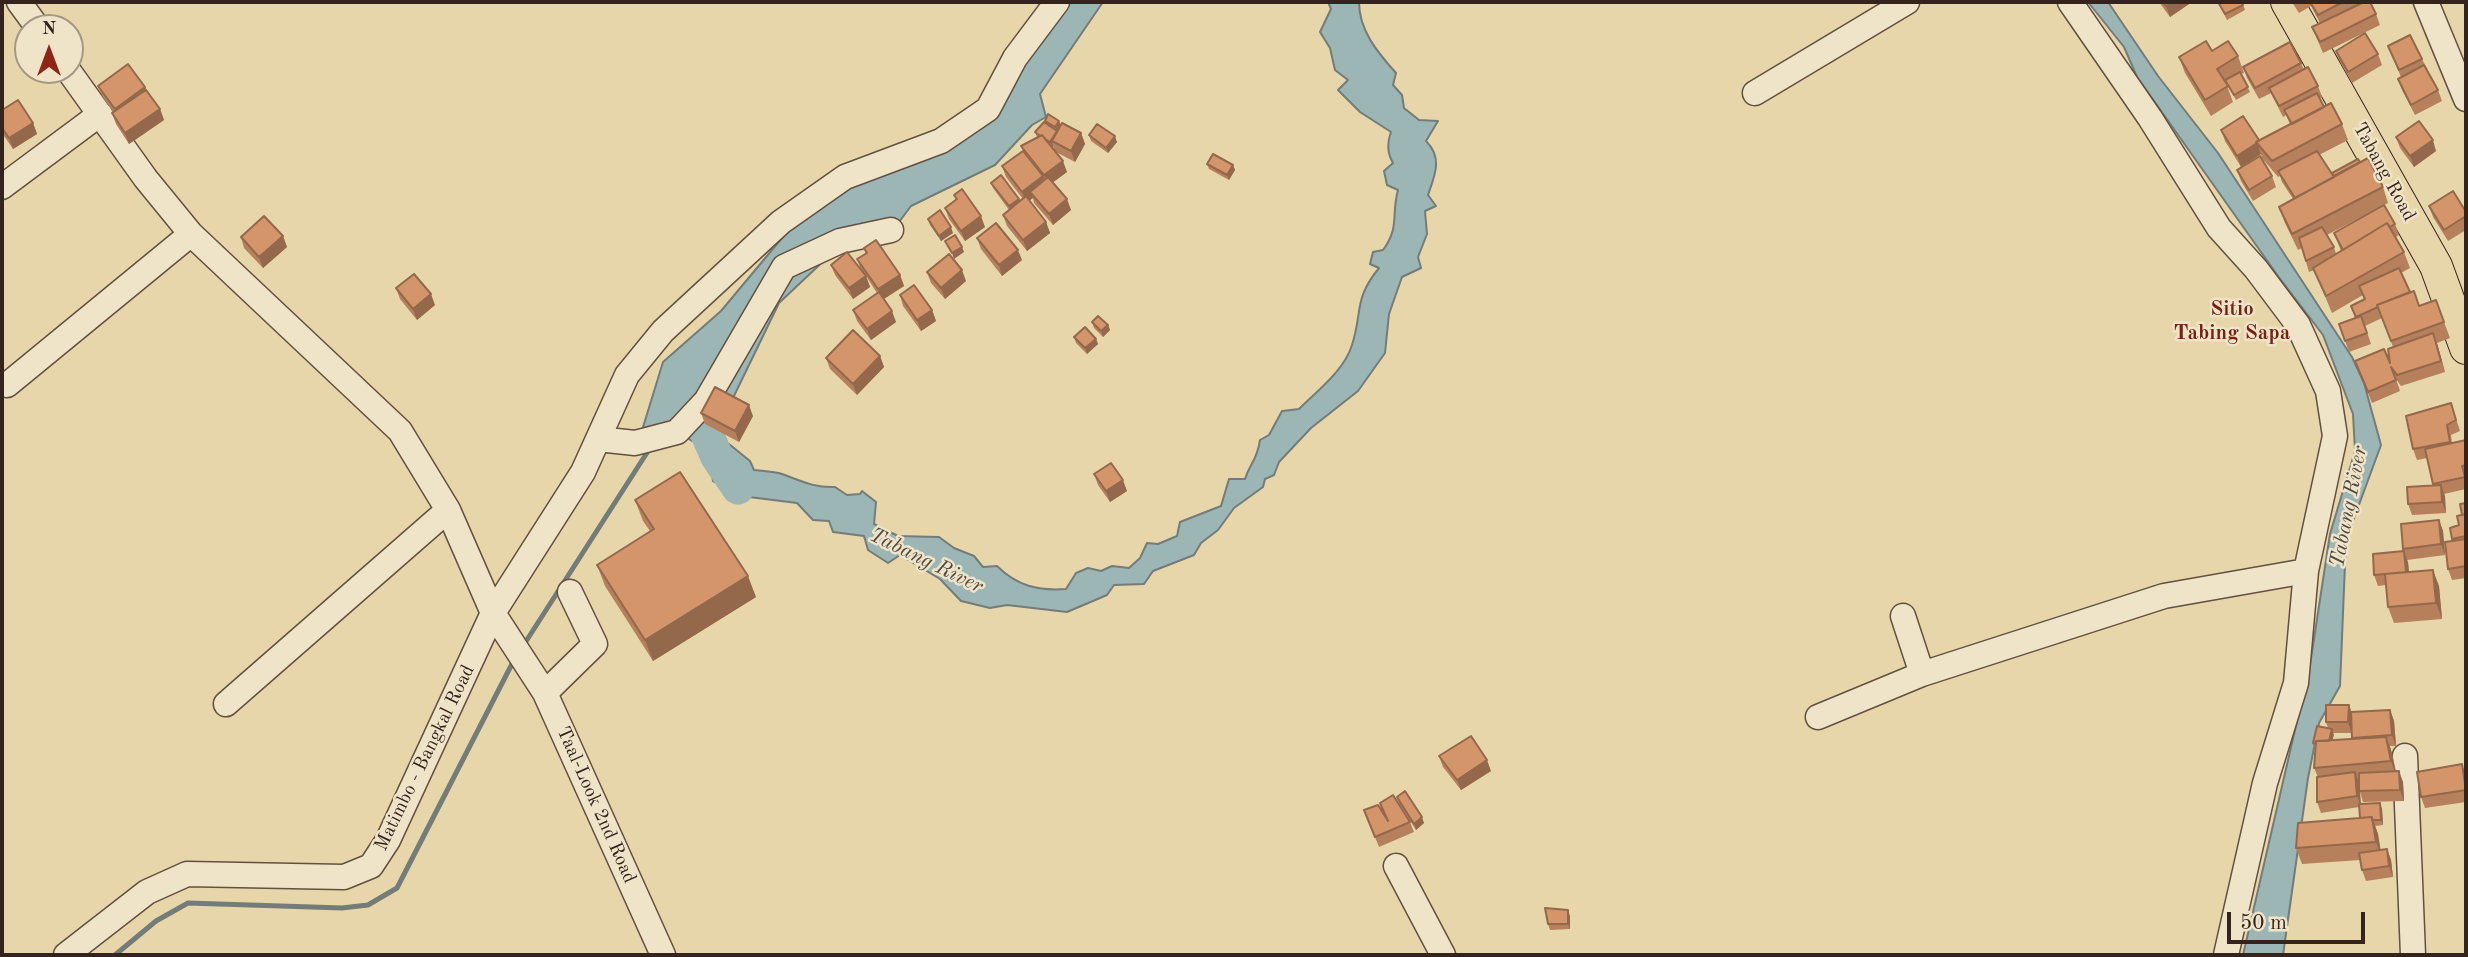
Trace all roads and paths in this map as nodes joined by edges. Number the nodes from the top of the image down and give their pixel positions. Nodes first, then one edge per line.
1 (1057, 2) edge
2 (1907, 2) edge
3 (2070, 2) edge
4 (2287, 2) edge
5 (2426, 2) edge
6 (78, 84) edge
7 (1755, 93) dead end
8 (2466, 99) edge
9 (100, 114) junction
10 (2, 187) edge
11 (891, 230) dead end
12 (191, 234) junction
13 (2466, 348) edge
14 (7, 385) dead end
15 (604, 440) junction
16 (447, 510) junction
17 (2306, 571) junction
18 (570, 592) dead end
19 (1903, 616) dead end
20 (496, 617) junction
21 (1922, 674) junction
22 (545, 693) junction
23 (226, 704) dead end
24 (1818, 717) dead end
25 (2405, 756) dead end
26 (1396, 866) dead end
27 (1436, 953) edge
28 (66, 955) edge
29 (663, 955) edge
30 (2226, 955) edge
31 (2413, 955) edge

1 - 15 street, Matimbo - Bangkal Road
2 - 7 street
3 - 17 street
4 - 13 main road, Tabang Road
5 - 8 street
6 - 9 street, Taal-Look 2nd Road
9 - 10 street
9 - 12 street, Taal-Look 2nd Road
11 - 15 street
12 - 14 street
12 - 16 street, Taal-Look 2nd Road
15 - 20 street, Matimbo - Bangkal Road
16 - 20 street, Taal-Look 2nd Road
16 - 23 street
17 - 21 street
17 - 30 street
18 - 22 street
19 - 21 street
20 - 22 street, Taal-Look 2nd Road
20 - 28 street, Matimbo - Bangkal Road
21 - 24 street
22 - 29 street, Taal-Look 2nd Road
25 - 31 street
26 - 27 street

